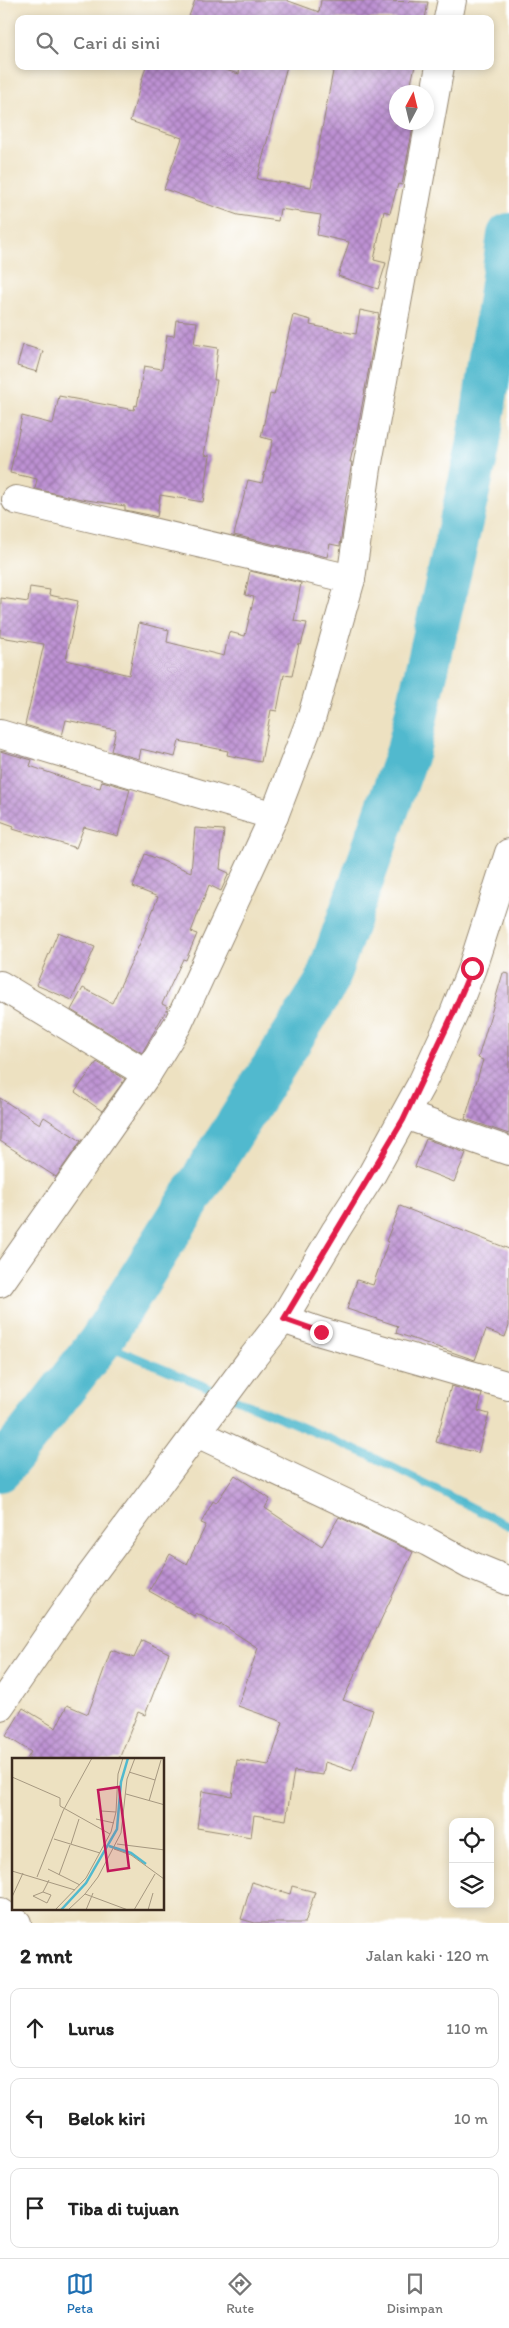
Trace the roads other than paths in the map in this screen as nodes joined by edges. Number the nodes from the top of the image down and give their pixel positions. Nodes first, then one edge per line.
1 (452, 0) edge
2 (449, 15) edge
3 (439, 70) edge
4 (16, 500) dead end
5 (351, 579) junction
6 (0, 734) edge
7 (274, 816) junction
8 (509, 853) edge
9 (0, 985) edge
10 (146, 1074) junction
11 (405, 1115) junction
12 (509, 1151) edge
13 (0, 1283) edge
14 (284, 1319) junction
15 (509, 1386) edge
16 (200, 1429) junction
17 (509, 1580) edge
18 (0, 1706) edge
19 (0, 1912) edge
20 (17, 1923) edge

1 - 2 street
3 - 5 street
4 - 5 street
5 - 7 street
6 - 7 street
7 - 10 street
8 - 11 street
9 - 10 street
10 - 13 street
11 - 12 street
11 - 14 street
14 - 15 street
14 - 16 street
16 - 17 street
16 - 18 street
19 - 20 street

